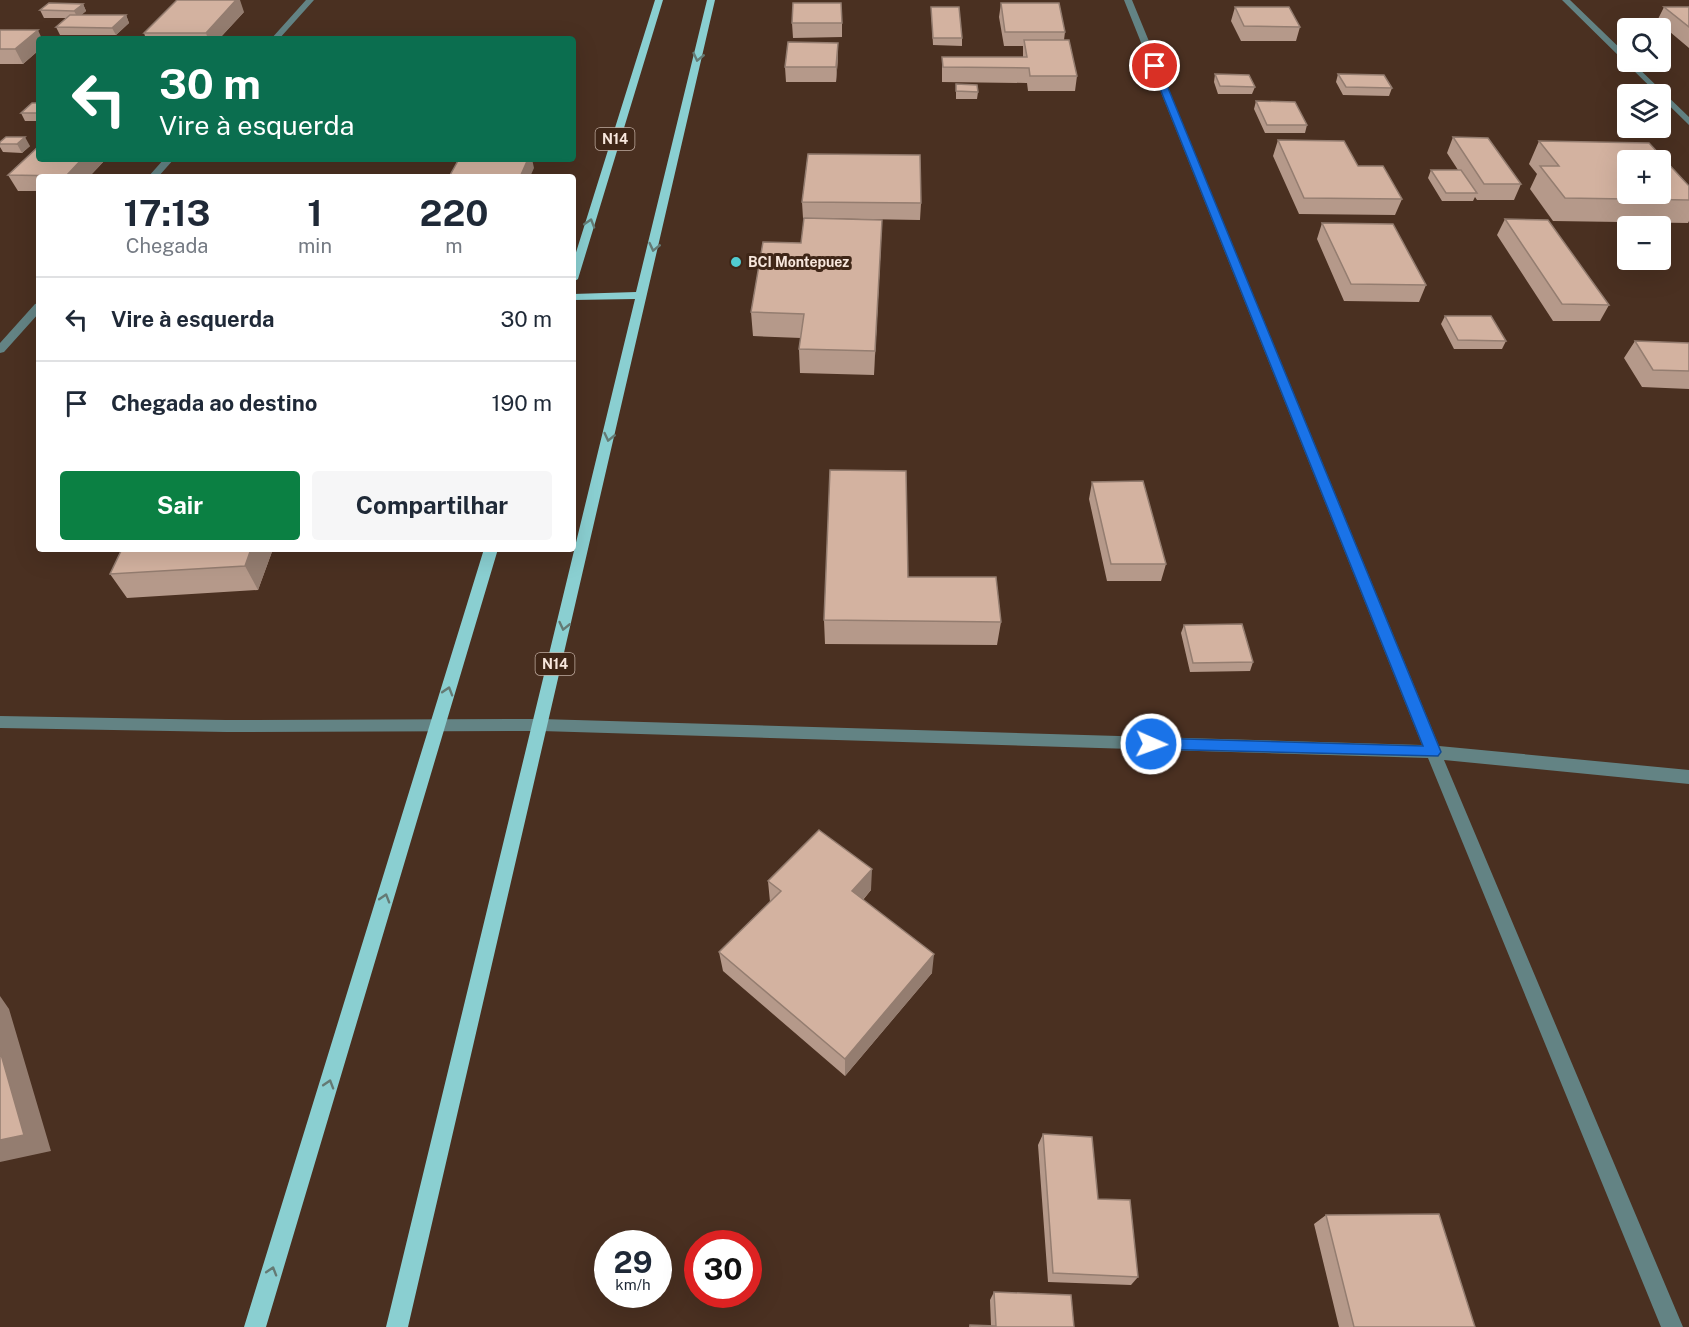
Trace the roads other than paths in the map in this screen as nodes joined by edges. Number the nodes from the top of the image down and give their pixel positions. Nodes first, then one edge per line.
1 (310, 0) edge
2 (659, 0) edge
3 (711, 0) edge
4 (1128, 0) edge
5 (1566, 0) edge
6 (278, 36) edge
7 (1617, 50) edge
8 (1639, 72) edge
9 (1689, 122) edge
10 (166, 162) edge
11 (156, 174) edge
12 (576, 269) edge
13 (643, 295) junction
14 (576, 297) edge
15 (36, 309) edge
16 (0, 350) edge
17 (490, 552) edge
18 (0, 722) edge
19 (541, 724) junction
20 (437, 725) junction
21 (1433, 752) junction
22 (1689, 777) edge
23 (255, 1327) edge
24 (397, 1327) edge
25 (1672, 1327) edge

1 - 6 street
12 -> 2 main road, N14
3 -> 13 main road, N14
4 - 21 street
5 - 7 street
8 - 9 street
10 - 11 street
13 - 14 main road
13 -> 19 main road, N14
15 - 16 street
20 -> 17 main road
18 - 20 street
19 - 20 street
19 - 21 street
19 - 24 main road, N14
23 -> 20 main road
21 - 22 street
21 - 25 street

